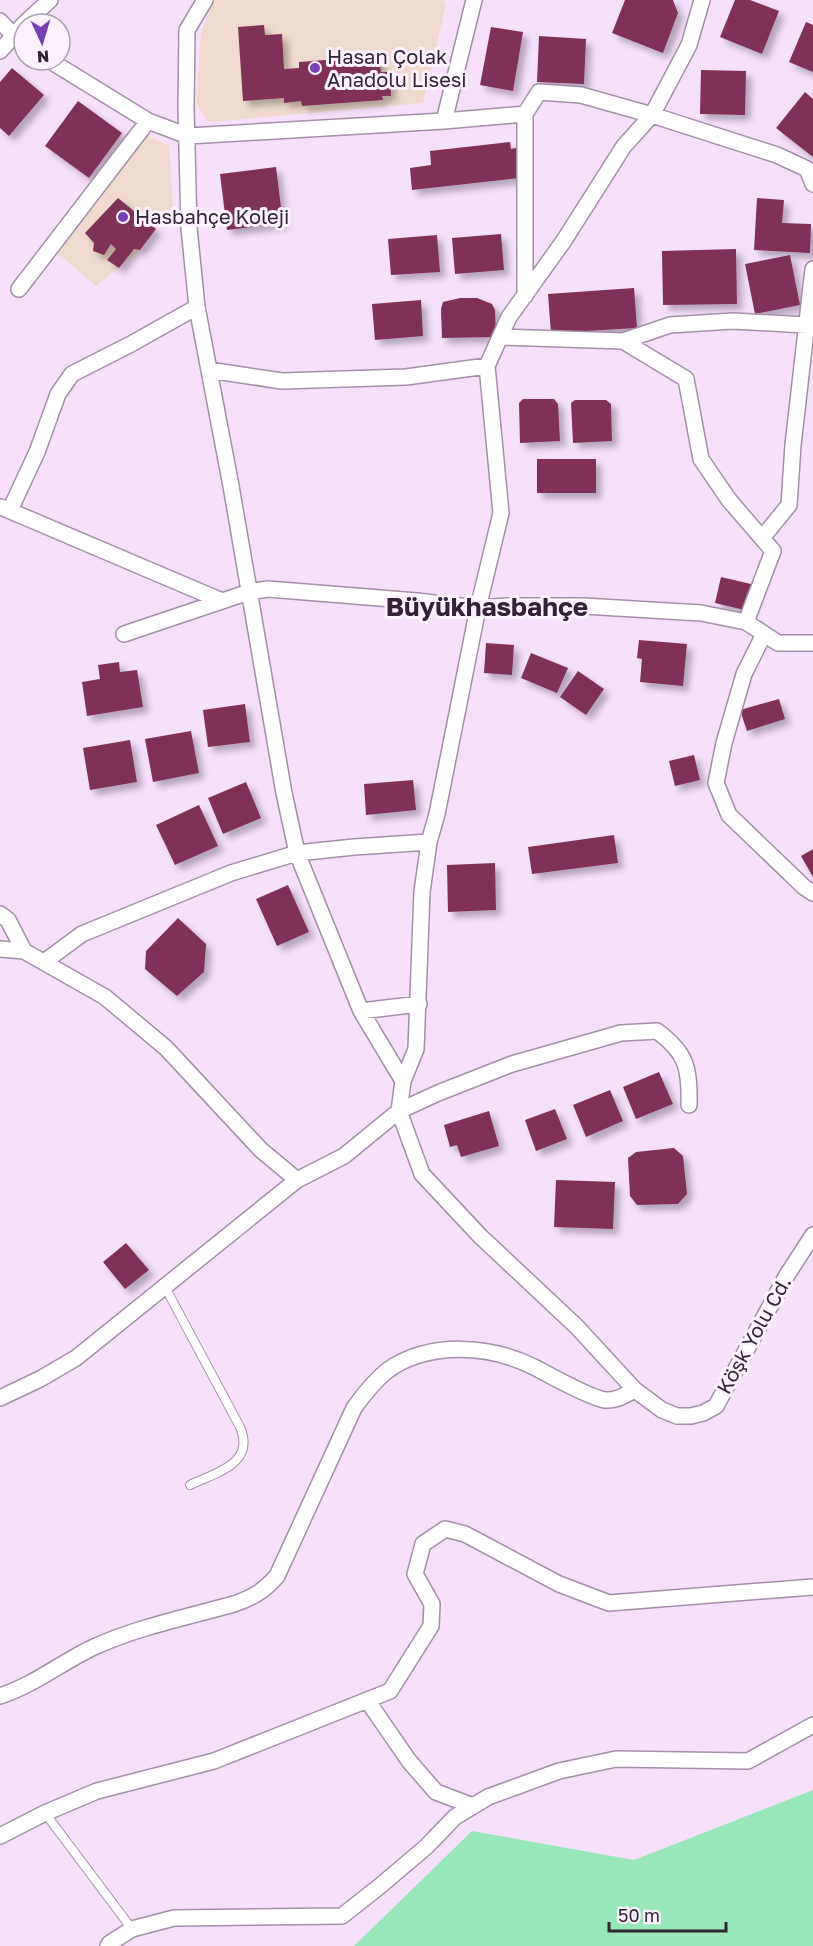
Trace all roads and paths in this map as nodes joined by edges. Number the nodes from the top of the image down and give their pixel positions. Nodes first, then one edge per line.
1 (50, 0) edge
2 (205, 0) edge
3 (474, 0) edge
4 (702, 0) edge
5 (39, 12) edge
6 (12, 40) edge
7 (0, 51) edge
8 (68, 72) edge
9 (525, 114) junction
10 (652, 115) junction
11 (148, 121) junction
12 (444, 121) junction
13 (188, 136) junction
14 (813, 184) edge
15 (813, 269) edge
16 (19, 290) dead end
17 (525, 296) junction
18 (197, 307) junction
19 (806, 325) junction
20 (500, 337) junction
21 (622, 341) junction
22 (487, 366) junction
23 (209, 370) junction
24 (5, 508) edge
25 (762, 538) junction
26 (249, 592) junction
27 (222, 601) junction
28 (478, 608) junction
29 (746, 622) junction
30 (124, 634) dead end
31 (764, 634) junction
32 (813, 643) edge
33 (429, 842) junction
34 (297, 853) junction
35 (813, 893) edge
36 (0, 914) edge
37 (0, 949) edge
38 (24, 951) junction
39 (44, 962) junction
40 (419, 1004) junction
41 (361, 1011) junction
42 (403, 1082) junction
43 (689, 1105) dead end
44 (399, 1111) junction
45 (297, 1180) junction
46 (813, 1235) edge
47 (165, 1287) junction
48 (634, 1390) junction
49 (0, 1398) edge
50 (190, 1485) dead end
51 (813, 1587) edge
52 (0, 1696) edge
53 (367, 1700) junction
54 (813, 1725) edge
55 (473, 1806) junction
56 (45, 1813) junction
57 (0, 1836) edge
58 (132, 1929) junction
59 (108, 1946) edge

1 - 5 street
2 - 13 street
3 - 12 street
4 - 10 street
6 - 7 street
8 - 11 street
9 - 10 street
9 - 12 street
9 - 17 street
10 - 14 street
10 - 17 street
11 - 13 street
11 - 16 street
12 - 13 street
13 - 18 street
15 - 19 street
17 - 20 street
18 - 23 street
18 - 24 street
19 - 21 street
19 - 25 street
20 - 21 street
20 - 22 street
21 - 25 street
22 - 23 street
22 - 28 street
23 - 26 street
24 - 27 street
25 - 29 street
26 - 27 street
26 - 28 street
26 - 34 street
27 - 30 street
28 - 29 street
28 - 33 street
29 - 31 street
31 - 32 street
31 - 35 street
33 - 34 street
33 - 40 street
34 - 39 street
34 - 41 street
36 - 38 street
37 - 38 street
38 - 39 street
39 - 45 street
40 - 41 street
40 - 42 street
41 - 42 street
42 - 44 street
43 - 44 street
44 - 45 street
44 - 48 street
45 - 47 street
46 - 48 street, Köşk Yolu Cd.
47 - 49 street
47 - 50 lane
48 - 52 street
51 - 53 street
53 - 55 street
53 - 56 street
54 - 55 street
55 - 58 street
56 - 57 street
56 - 58 lane
58 - 59 street

